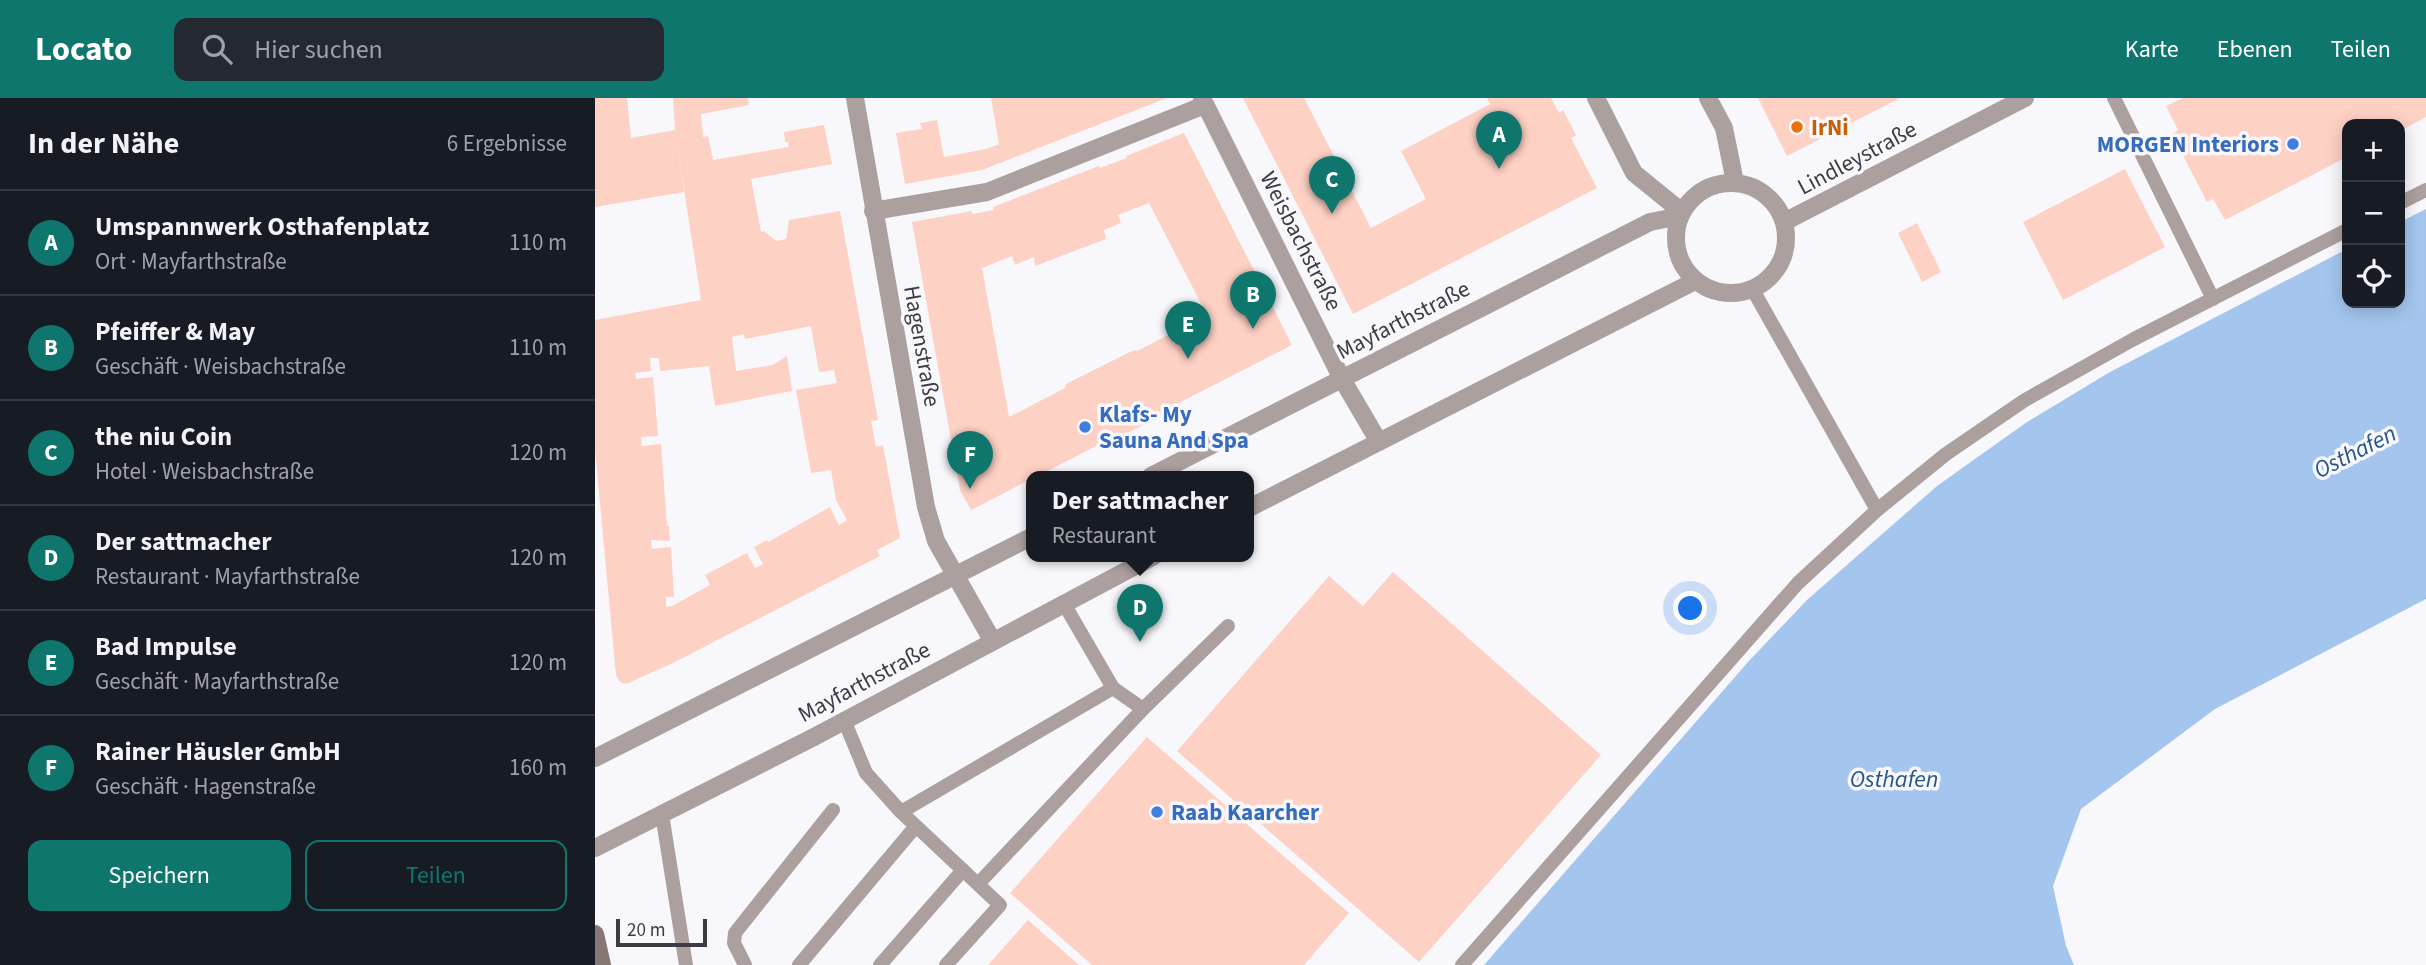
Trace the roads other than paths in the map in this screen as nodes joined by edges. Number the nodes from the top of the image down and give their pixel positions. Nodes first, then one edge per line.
1 (855, 98) edge
2 (1596, 98) edge
3 (1708, 98) edge
4 (2025, 98) edge
5 (2114, 98) edge
6 (1203, 102) edge
7 (1735, 182) junction
8 (2426, 190) edge
9 (2405, 200) edge
10 (873, 211) junction
11 (1681, 214) junction
12 (1786, 221) junction
13 (2342, 233) edge
14 (1695, 281) junction
15 (1753, 290) junction
16 (2213, 299) junction
17 (1342, 379) junction
18 (1379, 442) junction
19 (1161, 471) edge
20 (1254, 505) edge
21 (1877, 510) junction
22 (1026, 540) edge
23 (1142, 562) edge
24 (955, 575) junction
25 (1063, 603) junction
26 (1228, 626) dead end
27 (992, 640) junction
28 (1113, 688) junction
29 (1143, 709) junction
30 (844, 720) junction
31 (595, 758) edge
32 (833, 810) dead end
33 (901, 812) junction
34 (662, 814) junction
35 (916, 826) junction
36 (595, 848) edge
37 (963, 870) junction
38 (978, 884) junction
39 (595, 934) edge
40 (602, 965) edge
41 (686, 965) edge
42 (745, 965) edge
43 (799, 965) edge
44 (880, 965) edge
45 (946, 965) edge
46 (1462, 965) edge

1 - 10 street, Hagenstraße
2 - 11 street
3 - 7 street
4 - 12 street, Lindleystraße
5 - 16 lane
6 - 10 street
6 - 17 street, Weisbachstraße
7 - 11 street
7 - 12 street
8 - 9 lane
10 - 24 street, Hagenstraße
11 - 14 street
11 - 17 street, Mayfarthstraße
12 - 15 street
13 - 16 lane
14 - 15 street
14 - 18 street
15 - 21 lane
16 - 21 lane
17 - 18 street, Weisbachstraße
17 - 19 street, Mayfarthstraße
18 - 20 street
21 - 46 lane
22 - 24 street
23 - 25 street, Mayfarthstraße
24 - 27 street, Hagenstraße
24 - 31 street
25 - 27 street, Mayfarthstraße
25 - 28 lane
26 - 29 lane
27 - 30 street, Mayfarthstraße
28 - 29 lane
28 - 33 lane
29 - 38 lane
30 - 33 lane
30 - 34 street, Mayfarthstraße
32 - 42 lane
33 - 35 lane
34 - 36 street, Mayfarthstraße
34 - 41 lane
35 - 37 lane
35 - 43 lane
37 - 38 lane
37 - 44 lane
38 - 45 lane
39 - 40 street

